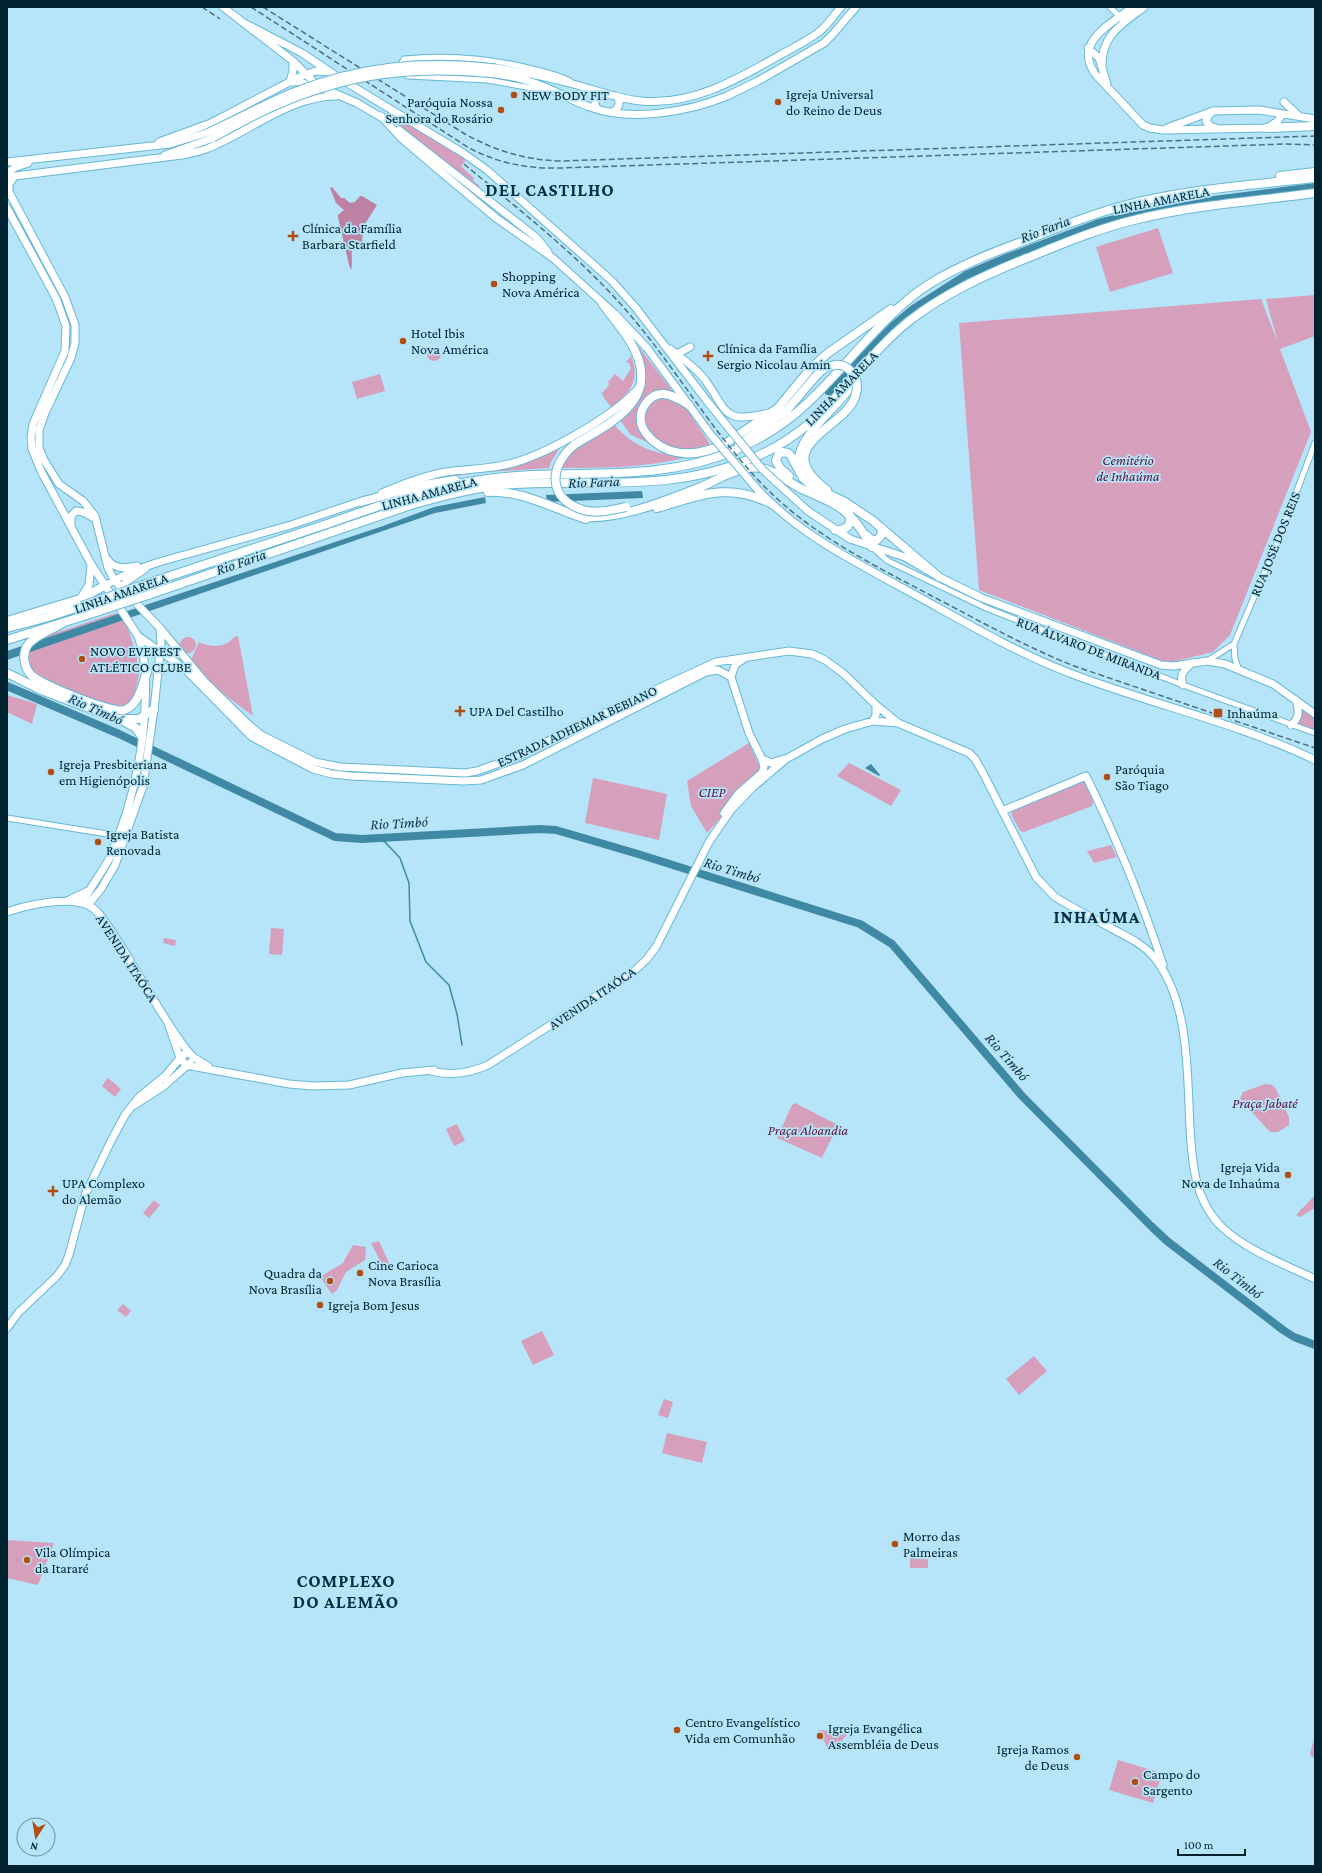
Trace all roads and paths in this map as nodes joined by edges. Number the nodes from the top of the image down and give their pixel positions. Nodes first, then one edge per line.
1 (223, 7) edge
2 (841, 7) edge
3 (856, 7) edge
4 (1110, 7) edge
5 (1133, 7) edge
6 (1144, 7) edge
7 (1122, 20) junction
8 (244, 24) junction
9 (1088, 48) junction
10 (302, 53) junction
11 (292, 61) junction
12 (1102, 67) junction
13 (316, 71) junction
14 (496, 71) junction
15 (333, 73) junction
16 (306, 75) junction
17 (339, 78) junction
18 (290, 82) junction
19 (318, 86) junction
20 (580, 86) junction
21 (1108, 86) junction
22 (557, 92) junction
23 (601, 93) junction
24 (342, 96) junction
25 (617, 96) junction
26 (307, 101) junction
27 (1284, 102) dead end
28 (597, 109) junction
29 (1213, 111) junction
30 (612, 112) junction
31 (1282, 114) junction
32 (1301, 117) junction
33 (1315, 121) edge
34 (1267, 128) junction
35 (1218, 129) junction
36 (1163, 130) junction
37 (211, 135) junction
38 (149, 146) junction
39 (99, 152) junction
40 (58, 157) junction
41 (157, 158) junction
42 (7, 162) edge
43 (100, 166) junction
44 (1315, 170) edge
45 (7, 173) edge
46 (15, 176) junction
47 (7, 177) edge
48 (1315, 178) edge
49 (1213, 190) junction
50 (1315, 193) edge
51 (7, 208) edge
52 (916, 293) junction
53 (602, 303) junction
54 (659, 339) junction
55 (690, 347) dead end
56 (675, 353) junction
57 (862, 367) junction
58 (640, 388) junction
59 (689, 405) junction
60 (774, 415) junction
61 (1315, 443) edge
62 (735, 450) junction
63 (744, 462) junction
64 (799, 472) junction
65 (474, 481) junction
66 (471, 490) junction
67 (812, 494) junction
68 (836, 497) junction
69 (361, 502) junction
70 (772, 504) junction
71 (849, 514) junction
72 (581, 518) junction
73 (97, 520) junction
74 (71, 527) junction
75 (882, 528) junction
76 (835, 530) junction
77 (863, 532) junction
78 (872, 547) junction
79 (105, 556) junction
80 (155, 563) junction
81 (91, 564) junction
82 (939, 577) junction
83 (114, 580) junction
84 (104, 586) junction
85 (121, 587) junction
86 (113, 599) junction
87 (81, 602) junction
88 (7, 621) edge
89 (63, 623) junction
90 (7, 628) edge
91 (160, 628) junction
92 (138, 636) junction
93 (7, 640) edge
94 (1234, 644) junction
95 (160, 651) junction
96 (747, 657) junction
97 (1207, 661) junction
98 (1192, 663) junction
99 (184, 668) junction
100 (1239, 670) junction
101 (147, 672) junction
102 (7, 673) edge
103 (157, 673) junction
104 (731, 677) junction
105 (1183, 685) junction
106 (1296, 700) junction
107 (876, 705) junction
108 (154, 709) junction
109 (1315, 714) edge
110 (144, 717) junction
111 (118, 719) junction
112 (873, 721) junction
113 (584, 722) junction
114 (898, 723) junction
115 (1291, 725) junction
116 (589, 731) junction
117 (1315, 733) edge
118 (142, 742) junction
119 (762, 759) junction
120 (786, 759) junction
121 (1315, 760) edge
122 (499, 763) junction
123 (404, 768) junction
124 (503, 773) junction
125 (142, 774) junction
126 (389, 777) junction
127 (416, 779) junction
128 (1002, 811) junction
129 (7, 818) edge
130 (718, 828) junction
131 (122, 837) junction
132 (89, 891) junction
133 (97, 895) junction
134 (65, 902) junction
135 (85, 904) junction
136 (7, 912) edge
137 (102, 918) junction
138 (1153, 936) junction
139 (1138, 944) junction
140 (1165, 973) junction
141 (168, 1023) junction
142 (190, 1055) junction
143 (180, 1058) junction
144 (188, 1066) junction
145 (215, 1069) junction
146 (131, 1108) junction
147 (1315, 1279) edge
148 (7, 1328) edge

1 - 8 main road
2 - 25 main road
3 - 30 main road
4 - 7 street
5 - 7 main road
6 - 7 main road
7 - 9 main road
7 - 12 main road
8 - 10 main road
8 - 11 main road
9 - 12 main road
9 - 21 main road
10 - 13 main road
10 - 15 main road
11 - 16 main road
11 - 18 main road
12 - 21 main road
13 - 15 main road
13 - 16 main road
13 - 19 main road
14 - 20 main road
14 - 22 main road
14 - 37 main road, bridge
15 - 17 main road
16 - 18 main road
16 - 19 main road
17 - 24 main road
17 - 54 main road
18 - 26 main road
18 - 38 main road
19 - 24 main road
19 - 26 main road
20 - 22 street
20 - 23 main road
21 - 36 main road
22 - 28 main road
23 - 25 main road
23 - 28 main road
24 - 26 main road
24 - 53 main road
25 - 30 main road
26 - 41 main road
27 - 32 main road
28 - 30 main road
29 - 31 main road
29 - 35 main road
29 - 36 main road
31 - 32 main road
31 - 34 main road
32 - 33 main road
33 - 34 highway
34 - 35 main road
35 - 36 main road
37 - 38 main road
37 - 41 main road
38 - 39 main road
39 - 40 main road
39 - 43 main road
40 - 42 main road
40 - 45 main road
41 - 43 main road
43 - 46 main road
44 - 49 highway
46 - 47 main road
46 - 73 main road, ESTRADA ADHEMAR BEBIANO
48 - 49 highway, LINHA AMARELA
49 - 52 highway, LINHA AMARELA
50 - 57 highway, LINHA AMARELA
51 - 74 main road, ESTRADA ADHEMAR BEBIANO
52 - 60 highway
52 - 62 highway, LINHA AMARELA
53 - 58 highway
53 - 59 main road
54 - 56 main road
54 - 76 main road, bridge
55 - 56 main road
56 - 60 main road
57 - 63 highway, LINHA AMARELA
57 - 64 highway
58 - 63 highway, bridge
58 - 69 main road, LINHA AMARELA
59 - 60 highway
59 - 70 main road, bridge
60 - 62 highway
60 - 68 highway, bridge
61 - 94 street, RUA JOSÉ DOS REIS
62 - 65 highway, LINHA AMARELA
63 - 66 highway, LINHA AMARELA
64 - 67 highway
64 - 68 highway
65 - 69 highway
65 - 87 highway, LINHA AMARELA, bridge
66 - 72 highway
66 - 89 highway, LINHA AMARELA, bridge
67 - 71 highway
67 - 72 highway
68 - 75 highway
69 - 80 main road, LINHA AMARELA
70 - 72 highway
70 - 121 main road
71 - 76 highway
71 - 77 highway
73 - 74 main road
73 - 79 main road, ESTRADA ADHEMAR BEBIANO
74 - 81 main road, ESTRADA ADHEMAR BEBIANO
75 - 77 highway
75 - 82 highway
76 - 78 main road
77 - 78 highway
78 - 82 main road
78 - 105 street, RUA ÁLVARO DE MIRANDA
79 - 80 main road
79 - 83 main road, ESTRADA ADHEMAR BEBIANO
80 - 83 main road, LINHA AMARELA
80 - 85 main road
81 - 84 main road, ESTRADA ADHEMAR BEBIANO
81 - 87 main road
82 - 98 main road
83 - 84 main road, LINHA AMARELA
83 - 85 main road, ESTRADA ADHEMAR BEBIANO
84 - 86 main road, ESTRADA ADHEMAR BEBIANO
84 - 87 highway
85 - 86 main road
85 - 91 main road, ESTRADA ADHEMAR BEBIANO
86 - 92 main road, ESTRADA ADHEMAR BEBIANO
87 - 88 highway
87 - 90 highway, LINHA AMARELA
89 - 93 highway, LINHA AMARELA
89 - 101 highway
91 - 95 main road
91 - 123 main road, ESTRADA ADHEMAR BEBIANO
92 - 95 main road, ESTRADA ADHEMAR BEBIANO
92 - 101 main road
94 - 97 street
94 - 100 street, RUA JOSÉ DOS REIS
95 - 99 main road, ESTRADA ADHEMAR BEBIANO
95 - 103 main road
96 - 104 main road
96 - 107 main road, ESTRADA ADHEMAR BEBIANO
96 - 113 main road, ESTRADA ADHEMAR BEBIANO
97 - 98 main road
97 - 100 main road
98 - 105 main road
99 - 103 main road
99 - 126 main road, ESTRADA ADHEMAR BEBIANO
100 - 106 main road
101 - 110 main road
102 - 111 highway
103 - 108 main road
104 - 116 main road, ESTRADA ADHEMAR BEBIANO
104 - 119 main road
105 - 115 street, RUA ÁLVARO DE MIRANDA
106 - 109 main road
106 - 115 main road
107 - 112 main road
107 - 114 main road, ESTRADA ADHEMAR BEBIANO
108 - 110 highway
108 - 125 main road
110 - 111 highway
110 - 118 main road
111 - 118 highway
112 - 114 main road, AVENIDA ITAÓCA
112 - 120 main road, AVENIDA ITAÓCA
113 - 116 main road
113 - 122 main road, ESTRADA ADHEMAR BEBIANO
114 - 128 main road, ESTRADA ADHEMAR BEBIANO
115 - 117 street, RUA ÁLVARO DE MIRANDA
116 - 124 main road, ESTRADA ADHEMAR BEBIANO
118 - 125 main road
119 - 120 main road
119 - 130 main road, AVENIDA ITAÓCA
120 - 130 main road, AVENIDA ITAÓCA
122 - 123 main road, ESTRADA ADHEMAR BEBIANO
122 - 124 main road
123 - 126 main road
123 - 127 main road
124 - 127 main road, ESTRADA ADHEMAR BEBIANO
125 - 131 main road
126 - 127 main road, ESTRADA ADHEMAR BEBIANO
128 - 138 main road
128 - 139 main road, ESTRADA ADHEMAR BEBIANO
129 - 131 street
130 - 145 main road, AVENIDA ITAÓCA
131 - 132 main road
131 - 133 main road
132 - 134 main road
132 - 135 main road
133 - 135 main road
133 - 137 main road
134 - 135 main road, AVENIDA ITAÓCA
134 - 136 main road, AVENIDA ITAÓCA
135 - 137 main road, AVENIDA ITAÓCA
137 - 141 main road, AVENIDA ITAÓCA
138 - 139 main road
138 - 140 main road
139 - 140 main road, ESTRADA ADHEMAR BEBIANO
140 - 147 main road, ESTRADA ADHEMAR BEBIANO
141 - 142 main road, AVENIDA ITAÓCA
141 - 143 main road, AVENIDA ITAÓCA
142 - 143 main road
142 - 144 main road
142 - 145 main road, AVENIDA ITAÓCA
143 - 144 main road, AVENIDA ITAÓCA
143 - 146 main road
144 - 145 main road, AVENIDA ITAÓCA
144 - 146 main road
146 - 148 main road

